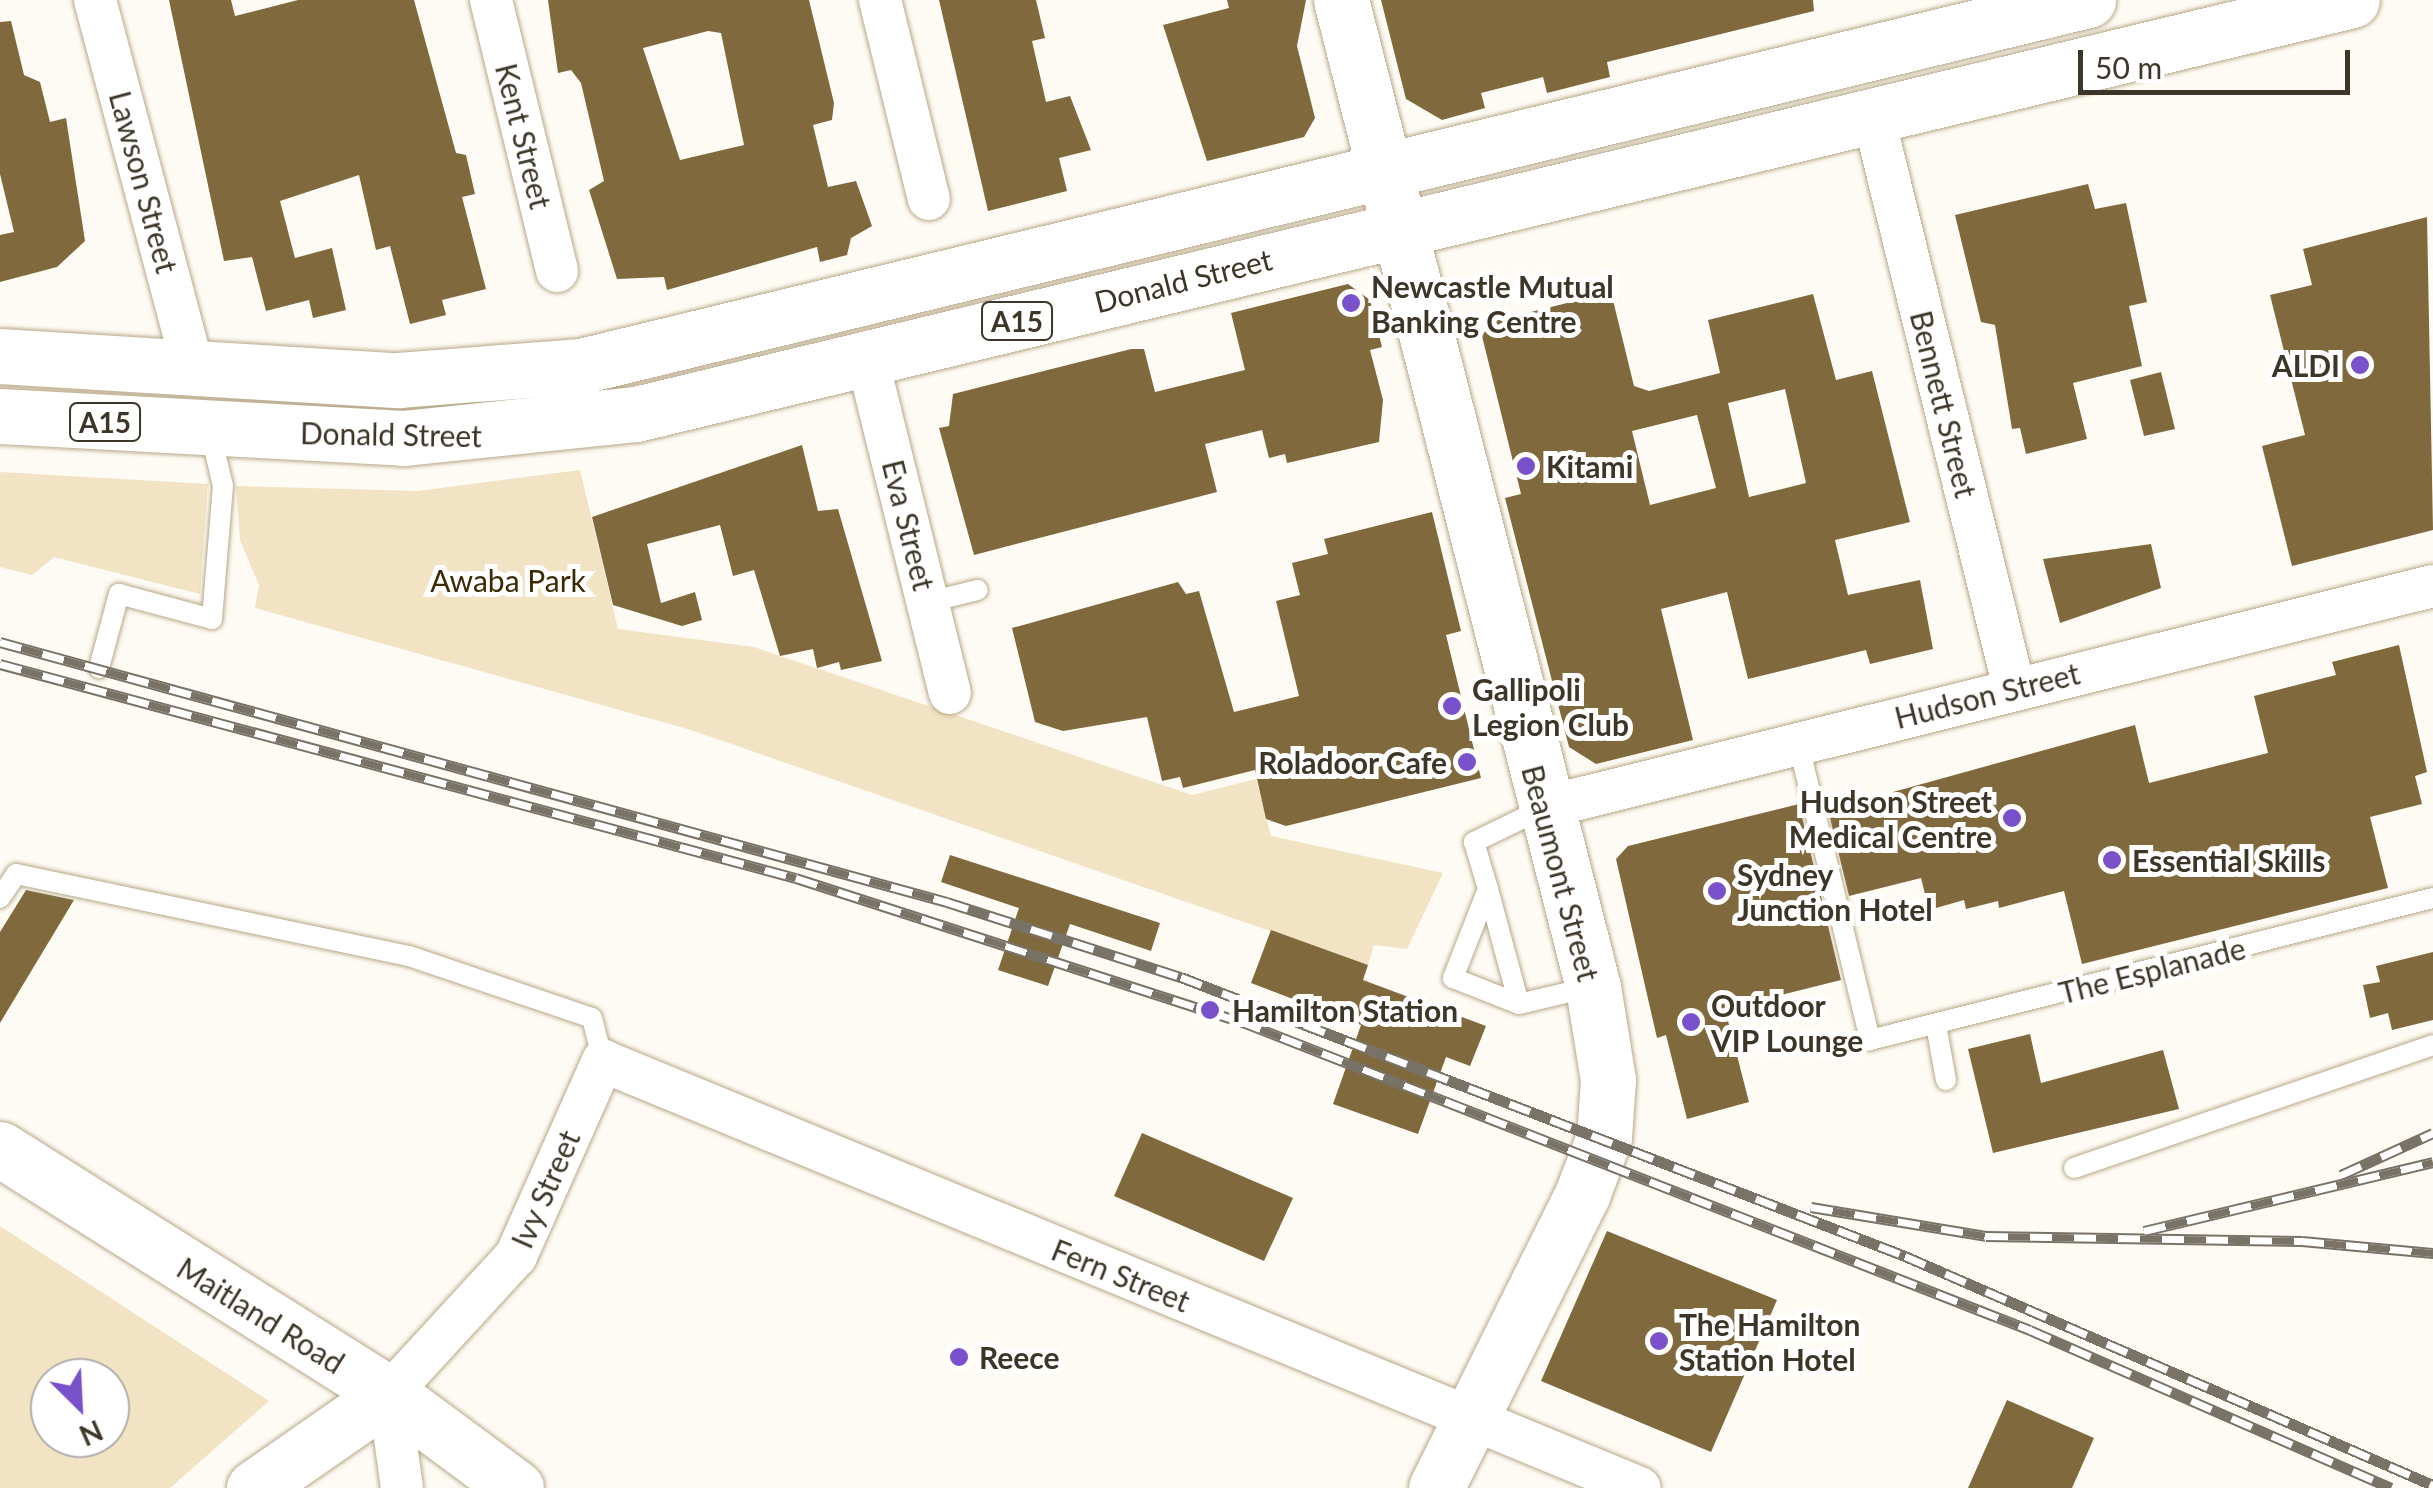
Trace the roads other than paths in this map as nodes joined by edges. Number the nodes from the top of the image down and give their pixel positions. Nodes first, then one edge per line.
1 (95, 0) edge
2 (491, 0) edge
3 (880, 0) edge
4 (1341, 0) edge
5 (2088, 0) edge
6 (2352, 0) edge
7 (1874, 119) junction
8 (1384, 170) junction
9 (929, 199) dead end
10 (1397, 228) junction
11 (558, 271) dead end
12 (0, 356) edge
13 (867, 358) junction
14 (192, 365) junction
15 (0, 416) edge
16 (210, 429) junction
17 (2433, 586) edge
18 (978, 590) dead end
19 (929, 602) junction
20 (98, 668) dead end
21 (2014, 688) junction
22 (950, 693) dead end
23 (1798, 742) junction
24 (1542, 808) junction
25 (1488, 889) junction
26 (0, 898) edge
27 (2433, 898) edge
28 (1593, 986) junction
29 (1519, 1004) junction
30 (1936, 1024) junction
31 (2433, 1045) edge
32 (603, 1061) junction
33 (1946, 1080) dead end
34 (0, 1149) edge
35 (2074, 1168) dead end
36 (389, 1394) junction
37 (1469, 1413) junction
38 (254, 1488) edge
39 (402, 1488) edge
40 (516, 1488) edge
41 (1436, 1488) edge
42 (1640, 1488) edge

1 - 14 street, Lawson Street
2 - 11 street, Kent Street
3 - 9 street
4 - 8 main road, Beaumont Street
5 - 8 main road, Donald Street / A15
6 - 7 main road, Donald Street / A15
7 - 10 main road, Donald Street / A15
7 - 21 street, Bennett Street
8 - 10 main road, Beaumont Street
8 - 14 main road, Donald Street / A15
10 - 13 main road, Donald Street / A15
10 - 24 main road, Beaumont Street
12 - 14 main road, Donald Street / A15
13 - 16 main road, Donald Street / A15
13 - 19 street, Eva Street
14 - 16 main road
15 - 16 main road, Donald Street / A15
16 - 20 lane
17 - 21 street, Hudson Street
18 - 19 lane
19 - 22 street, Eva Street
21 - 23 street, Hudson Street
23 - 24 street, Hudson Street
23 - 30 lane, The Esplanade
24 - 25 lane
24 - 28 main road, Beaumont Street
25 - 29 lane
25 - 29 lane
26 - 32 lane
27 - 30 lane, The Esplanade
28 - 29 lane
28 - 37 main road, Beaumont Street
30 - 33 lane
31 - 35 lane
32 - 36 street, Ivy Street
32 - 37 street, Fern Street
34 - 36 main road, Maitland Road
36 - 38 main road
36 - 39 street
36 - 40 main road, Maitland Road
37 - 41 main road, Beaumont Street
37 - 42 street, Fern Street

